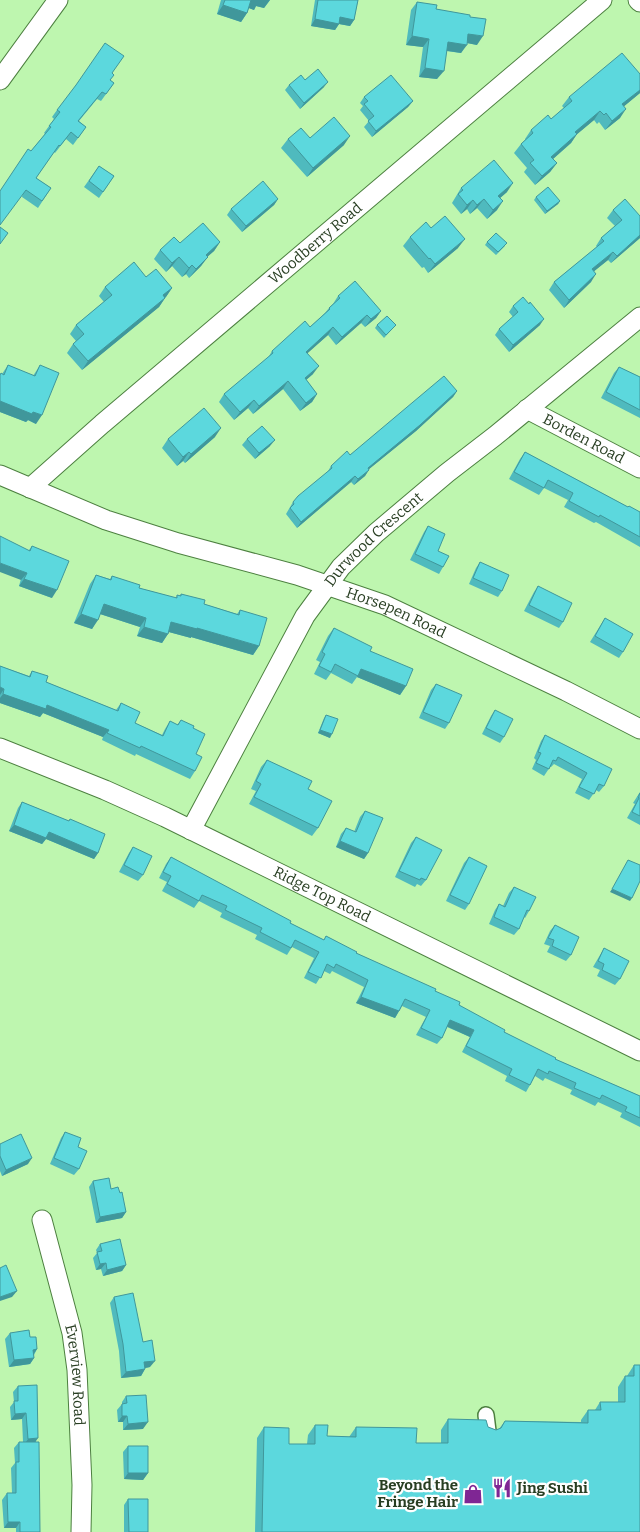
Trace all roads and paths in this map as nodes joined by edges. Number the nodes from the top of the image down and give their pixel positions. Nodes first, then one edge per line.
1 (58, 0) edge
2 (601, 0) edge
3 (0, 80) edge
4 (640, 316) edge
5 (527, 409) junction
6 (640, 468) edge
7 (0, 475) edge
8 (30, 488) junction
9 (327, 585) junction
10 (640, 729) edge
11 (0, 748) edge
12 (192, 830) junction
13 (640, 1051) edge
14 (42, 1220) dead end
15 (486, 1415) dead end
16 (488, 1431) edge
17 (81, 1532) edge

1 - 3 street
2 - 8 street, Woodberry Road
4 - 5 street, Durwood Crescent
5 - 6 street, Borden Road
5 - 9 street, Durwood Crescent
7 - 8 street, Horsepen Road
8 - 9 street, Horsepen Road
9 - 10 street, Horsepen Road
9 - 12 street, Durwood Crescent
11 - 12 street, Ridge Top Road
12 - 13 street, Ridge Top Road
14 - 17 street, Everview Road
15 - 16 street

